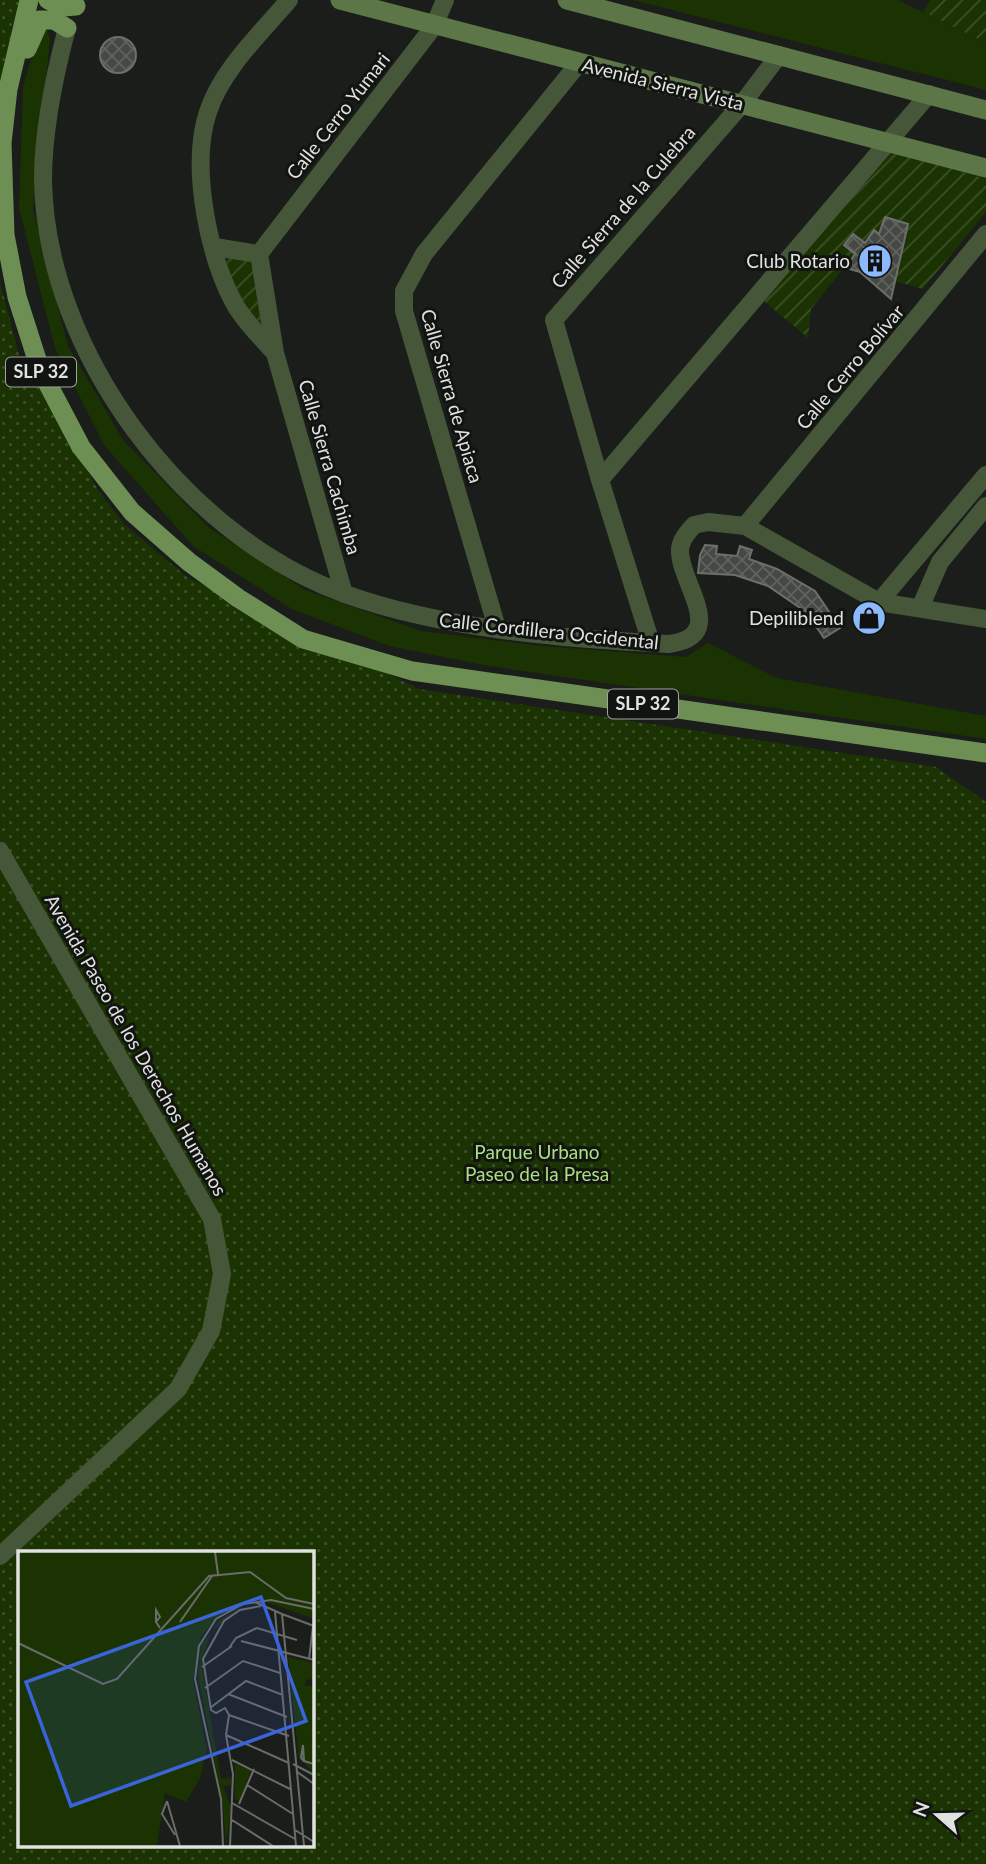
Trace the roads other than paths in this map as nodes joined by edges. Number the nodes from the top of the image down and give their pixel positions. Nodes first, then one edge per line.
1 (29, 0) edge
2 (48, 0) edge
3 (289, 0) edge
4 (340, 0) edge
5 (444, 0) edge
6 (567, 0) edge
7 (80, 3) edge
8 (434, 26) junction
9 (66, 28) junction
10 (779, 55) junction
11 (579, 63) junction
12 (8, 89) junction
13 (929, 94) junction
14 (742, 104) junction
15 (986, 110) edge
16 (890, 142) junction
17 (986, 168) edge
18 (986, 234) edge
19 (215, 247) junction
20 (259, 254) junction
21 (275, 352) junction
22 (986, 475) edge
23 (600, 480) junction
24 (986, 506) edge
25 (746, 526) junction
26 (911, 565) junction
27 (933, 574) junction
28 (344, 594) junction
29 (879, 602) junction
30 (920, 608) junction
31 (986, 619) edge
32 (497, 628) junction
33 (651, 643) junction
34 (986, 753) edge
35 (0, 851) edge
36 (0, 1556) edge

1 - 12 main road, SLP 32
2 - 7 main road
3 - 19 street, Calle Sierra Cachimba
4 - 8 main road, Avenida Sierra Vista
5 - 8 street, Calle Cerro Yumari
6 - 10 main road
7 - 9 main road, Calle Cordillera Occidental
8 - 11 main road, Avenida Sierra Vista
8 - 20 street, Calle Cerro Yumari
9 - 12 main road
9 - 28 street, Calle Cordillera Occidental
10 - 13 main road
10 - 14 street, Calle Sierra de la Culebra
11 - 14 main road, Avenida Sierra Vista
11 - 32 street, Calle Sierra de Apiaca
12 - 34 main road, SLP 32
13 - 15 main road
13 - 16 street
14 - 16 main road, Avenida Sierra Vista
14 - 23 street, Calle Sierra de la Culebra
16 - 17 main road, Avenida Sierra Vista
16 - 23 street
18 - 25 street, Calle Cerro Bolívar
19 - 20 street
19 - 21 street, Calle Sierra Cachimba
20 - 21 street, Calle Sierra Cachimba
21 - 28 street, Calle Sierra Cachimba
22 - 26 street
23 - 33 street, Calle Sierra de la Culebra
24 - 27 street
25 - 29 street, Calle Cordillera Occidental
25 - 33 street, Calle Cordillera Occidental
26 - 27 street
26 - 29 street
27 - 30 street
28 - 32 street, Calle Cordillera Occidental
29 - 30 street
30 - 31 street
32 - 33 street, Calle Cordillera Occidental
35 - 36 street, Avenida Paseo de los Derechos Humanos

